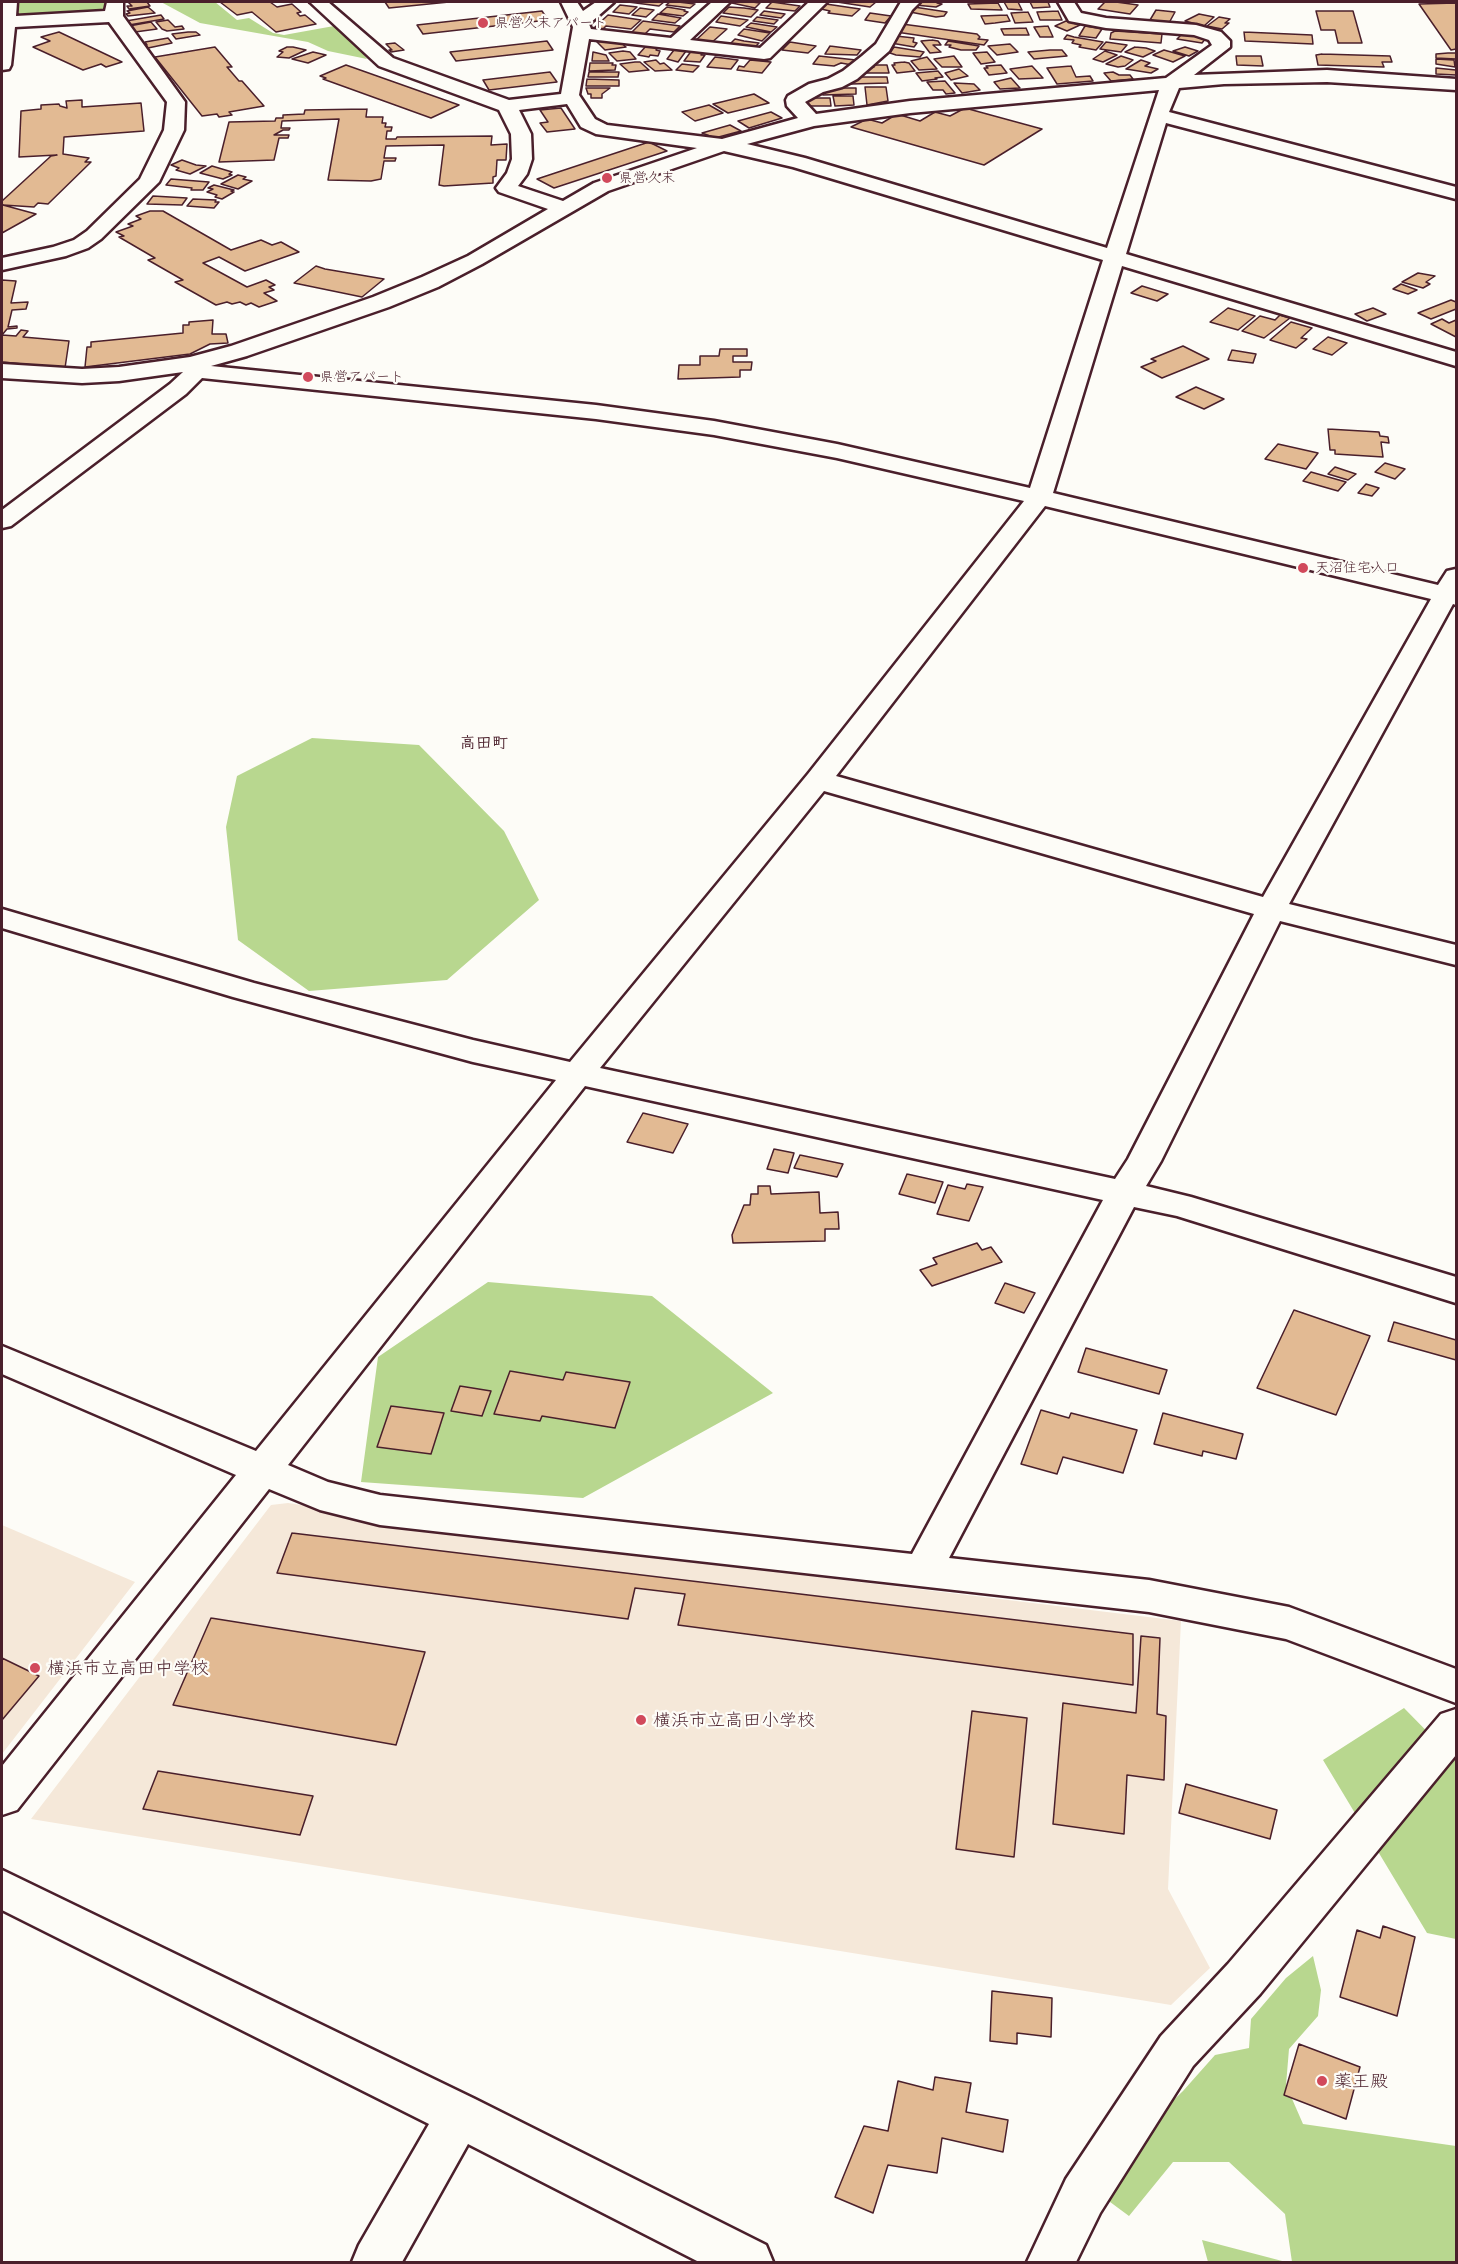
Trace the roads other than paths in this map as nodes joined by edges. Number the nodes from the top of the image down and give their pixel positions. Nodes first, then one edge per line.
1 (9, 2) edge
2 (318, 2) edge
3 (569, 2) edge
4 (606, 2) edge
5 (722, 2) edge
6 (819, 2) edge
7 (911, 2) edge
8 (1066, 2) edge
9 (115, 9) edge
10 (8, 22) junction
11 (580, 28) junction
12 (676, 43) junction
13 (2, 65) edge
14 (1172, 82) junction
15 (1456, 84) edge
16 (572, 98) junction
17 (507, 106) junction
18 (1159, 115) junction
19 (812, 120) junction
20 (723, 145) junction
21 (1456, 193) edge
22 (564, 208) junction
23 (1115, 257) junction
24 (2, 264) edge
25 (1456, 359) edge
26 (194, 368) junction
27 (2, 371) edge
28 (1039, 498) junction
29 (2, 521) edge
30 (1453, 589) edge
31 (818, 780) junction
32 (1271, 909) junction
33 (2, 918) edge
34 (1456, 955) edge
35 (577, 1075) junction
36 (1124, 1193) junction
37 (1456, 1290) edge
38 (2, 1359) edge
39 (263, 1471) junction
40 (923, 1571) junction
41 (1456, 1686) edge
42 (1456, 1726) edge
43 (2, 1797) edge
44 (2, 1889) edge
45 (459, 2115) junction
46 (376, 2262) edge
47 (749, 2262) edge
48 (1051, 2262) edge

1 - 10 street
2 - 17 street
3 - 11 street
4 - 11 street
5 - 12 street
6 - 12 street
7 - 19 street
8 - 14 street
9 - 10 street
9 - 24 street
10 - 13 street
11 - 12 street
11 - 16 street
14 - 15 street
14 - 18 street
14 - 19 street
16 - 17 street
16 - 20 street
17 - 22 street
18 - 21 street
18 - 23 street
19 - 20 street
20 - 22 street
20 - 23 street
22 - 26 street
23 - 25 street
23 - 28 street
26 - 27 street
26 - 28 street
26 - 29 street
28 - 30 street
28 - 31 street
30 - 32 street
31 - 32 street
31 - 35 street
32 - 34 street
32 - 36 street
33 - 35 street
35 - 36 street
35 - 39 street
36 - 37 street
36 - 40 street
38 - 39 street
39 - 40 street
39 - 43 street
40 - 41 street
42 - 48 street
44 - 45 street
45 - 46 street
45 - 47 street

